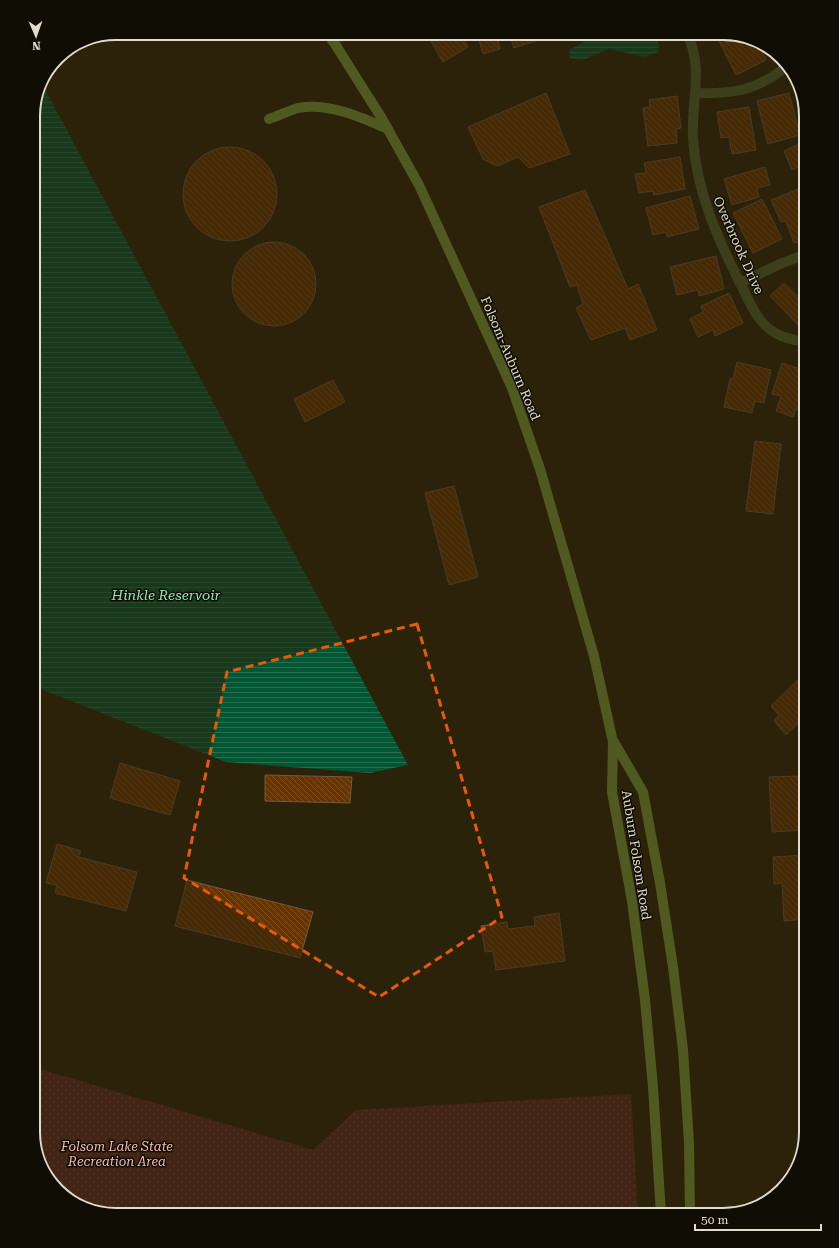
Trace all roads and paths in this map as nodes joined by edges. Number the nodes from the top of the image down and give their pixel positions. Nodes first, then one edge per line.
1 (332, 40) edge
2 (690, 40) edge
3 (783, 69) edge
4 (696, 93) junction
5 (268, 119) dead end
6 (388, 129) junction
7 (799, 257) edge
8 (740, 283) junction
9 (799, 341) edge
10 (614, 742) junction
11 (662, 1208) edge
12 (690, 1208) edge

1 - 6 main road, Folsom-Auburn Road
2 - 4 street, Overbrook Drive
3 - 4 street
4 - 8 street, Overbrook Drive
5 - 6 main road
6 - 10 main road, Folsom-Auburn Road
7 - 8 street
8 - 9 street, Overbrook Drive
10 - 11 main road, Auburn Folsom Road
10 - 12 main road, Auburn Folsom Road

